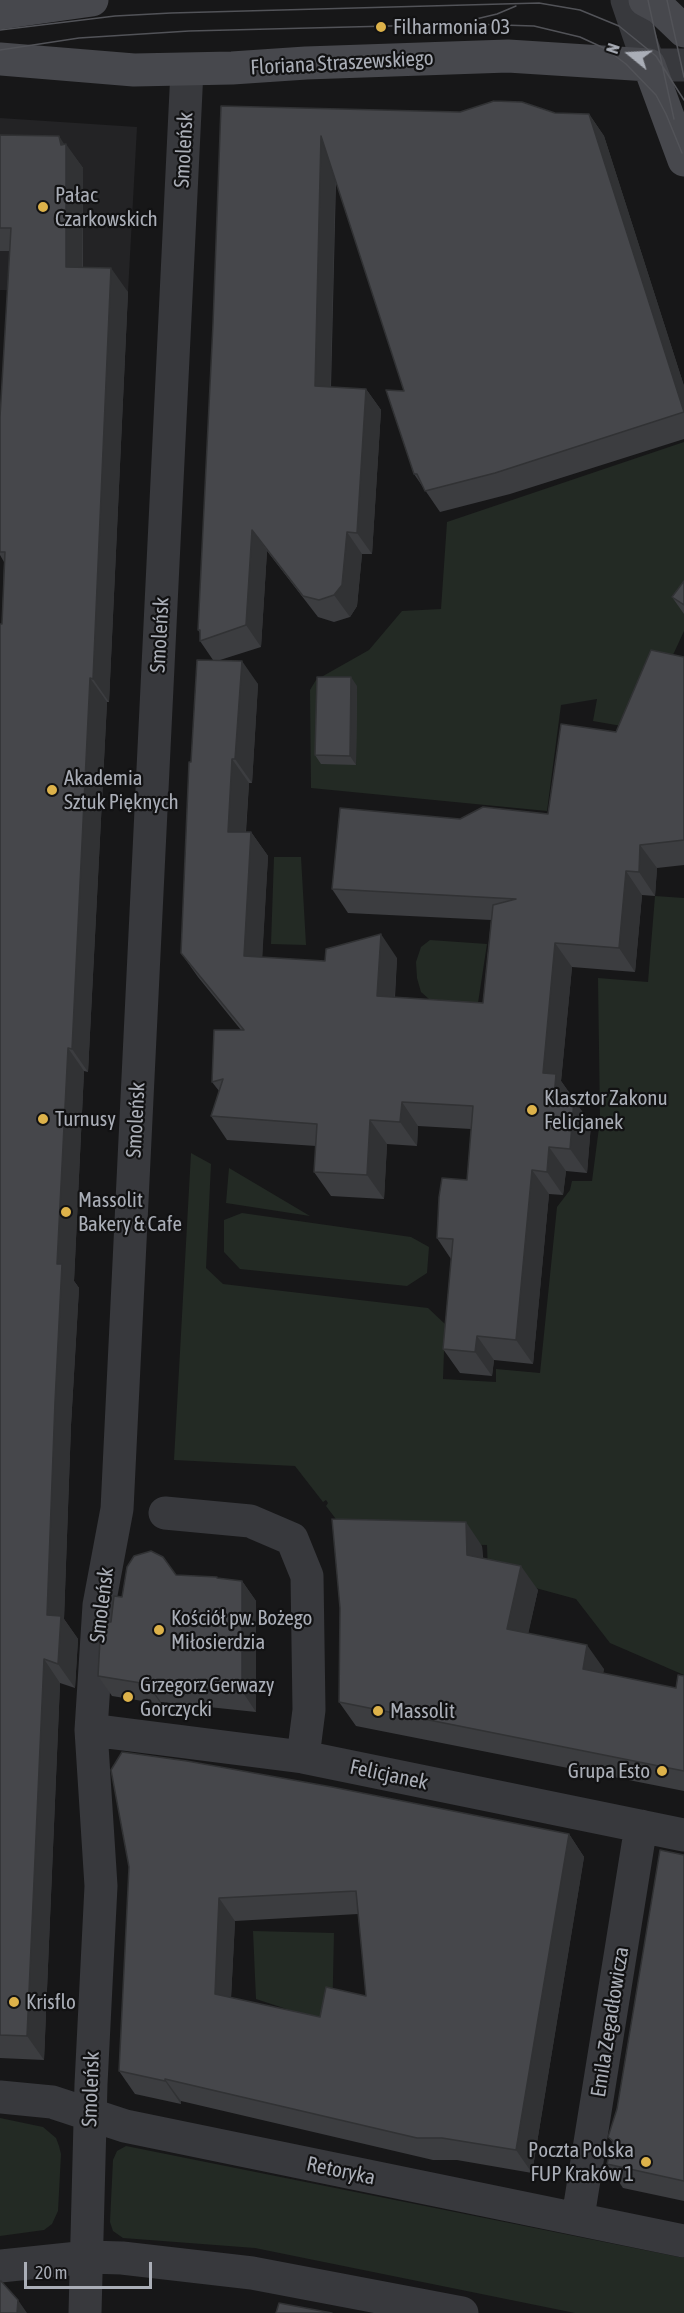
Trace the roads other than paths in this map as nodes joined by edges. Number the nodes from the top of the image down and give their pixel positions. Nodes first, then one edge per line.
1 (92, 0) edge
2 (627, 0) edge
3 (645, 0) edge
4 (0, 13) edge
5 (684, 31) edge
6 (0, 59) edge
7 (649, 65) junction
8 (684, 65) edge
9 (187, 70) junction
10 (684, 160) edge
11 (165, 1513) dead end
12 (91, 1730) junction
13 (303, 1757) junction
14 (641, 1826) junction
15 (684, 1835) edge
16 (0, 2097) edge
17 (91, 2114) junction
18 (578, 2217) junction
19 (684, 2241) edge
20 (88, 2257) junction
21 (0, 2266) edge
22 (86, 2313) edge
23 (462, 2313) edge

1 - 4 street
2 - 7 street
3 - 5 street
6 - 9 street, Floriana Straszewskiego
7 - 8 street, Floriana Straszewskiego
7 - 9 street, Floriana Straszewskiego
7 - 10 street
9 - 12 street, Smoleńsk
11 - 13 street
12 - 13 street, Felicjanek
12 - 17 street, Smoleńsk
13 - 14 street, Felicjanek
14 - 15 street, Felicjanek
14 - 18 street, Emila Zegadłowicza
16 - 17 street, Retoryka
17 - 18 street, Retoryka
17 - 20 street, Smoleńsk
18 - 19 street, Retoryka
20 - 21 street
20 - 22 street, Smoleńsk
20 - 23 street

